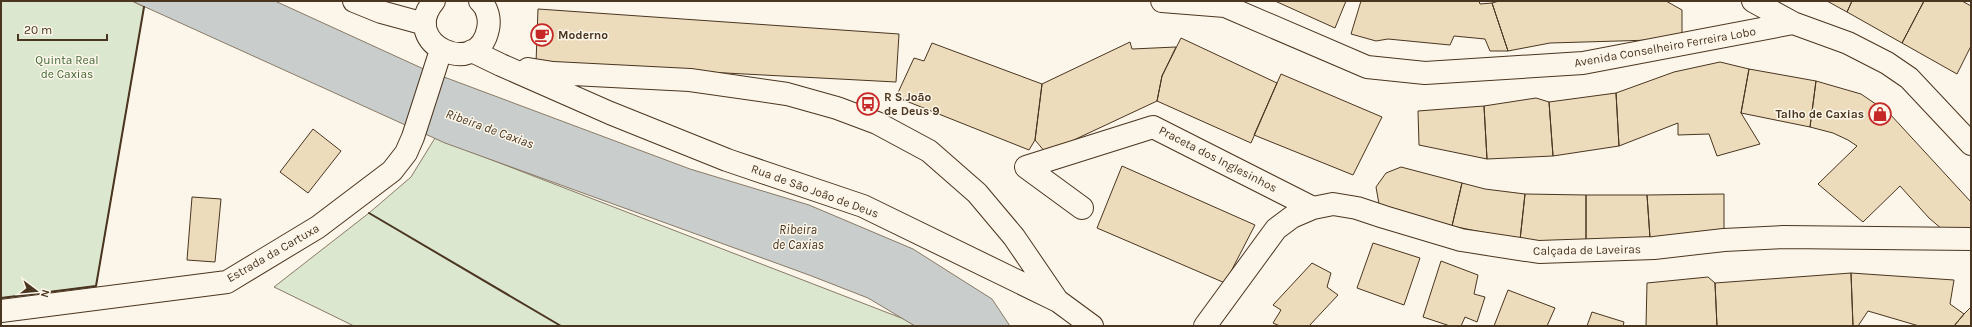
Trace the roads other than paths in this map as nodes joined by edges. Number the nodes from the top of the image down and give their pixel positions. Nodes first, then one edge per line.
1 (354, 1) edge
2 (434, 1) edge
3 (1162, 1) edge
4 (1753, 1) edge
5 (486, 5) edge
6 (1793, 23) junction
7 (425, 24) junction
8 (472, 51) junction
9 (438, 58) junction
10 (501, 66) junction
11 (621, 76) junction
12 (610, 113) junction
13 (1971, 144) edge
14 (1082, 208) dead end
15 (1312, 208) junction
16 (1014, 237) junction
17 (1971, 239) edge
18 (984, 266) junction
19 (1058, 302) junction
20 (1, 311) edge
21 (1204, 323) edge
22 (1092, 326) edge

1 - 7 street
2 - 7 street
3 - 6 street, Avenida Conselheiro Ferreira Lobo
4 - 6 street
5 - 8 street
6 - 13 street
7 - 9 street
8 - 9 street
8 - 10 street, Rua de São João de Deus
9 - 20 street, Estrada da Cartuxa
10 - 11 street, Rua de São João de Deus
10 - 12 street, Rua de São João de Deus
11 - 12 street
11 - 16 street, Rua de São João de Deus
12 - 18 street, Rua de São João de Deus
14 - 15 street, Praceta dos Inglesinhos
15 - 17 street, Calçada de Laveiras
15 - 21 street, Calçada de Laveiras
16 - 18 street
16 - 19 street, Rua de São João de Deus
18 - 19 street, Rua de São João de Deus
19 - 22 street, Rua de São João de Deus

